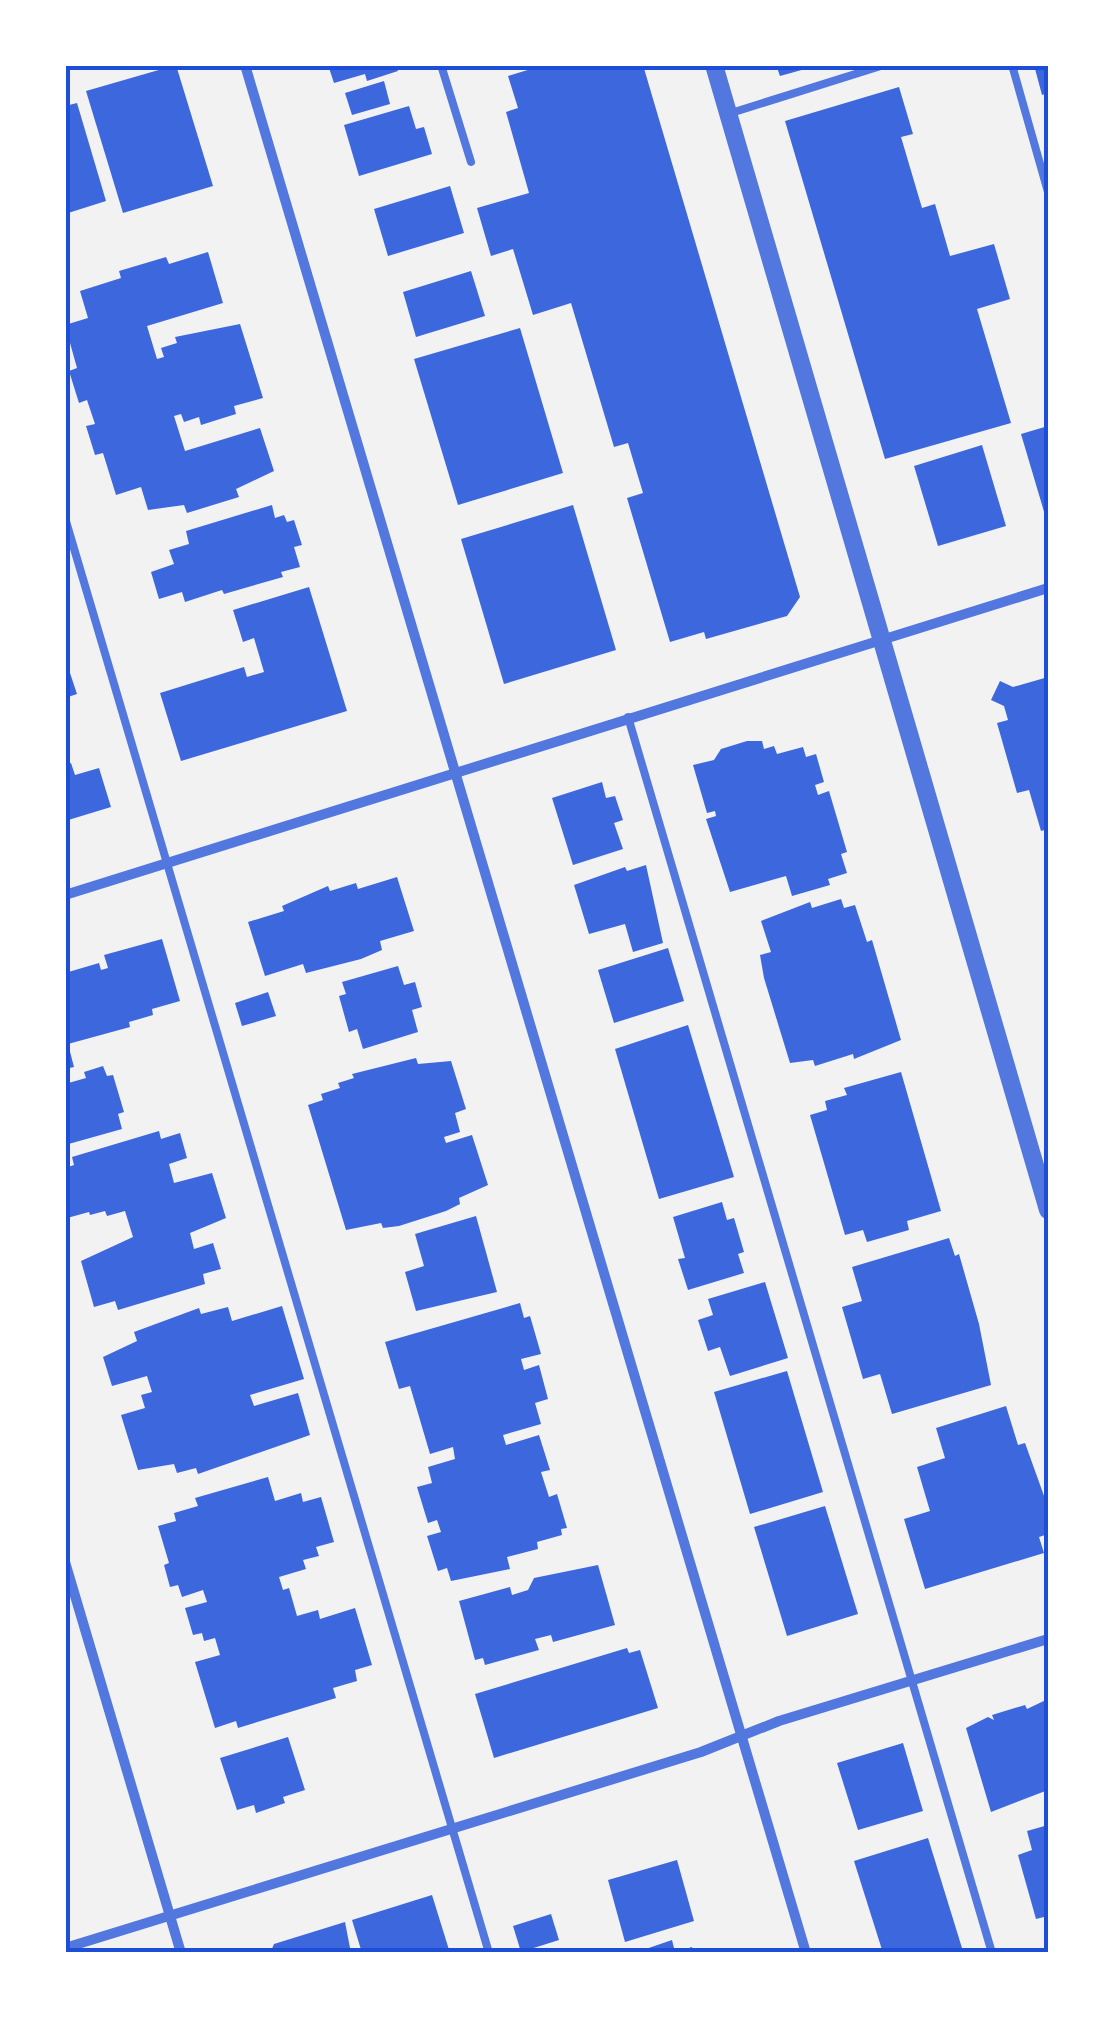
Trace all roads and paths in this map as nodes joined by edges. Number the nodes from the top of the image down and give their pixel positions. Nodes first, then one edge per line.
1 (245, 65) edge
2 (442, 65) edge
3 (714, 65) edge
4 (884, 65) edge
5 (1012, 65) edge
6 (728, 114) junction
7 (471, 162) dead end
8 (1048, 192) edge
9 (65, 518) edge
10 (1048, 588) edge
11 (882, 639) junction
12 (628, 717) junction
13 (455, 772) junction
14 (169, 864) junction
15 (65, 895) edge
16 (1048, 1210) edge
17 (65, 1562) edge
18 (1048, 1640) edge
19 (912, 1679) junction
20 (742, 1736) junction
21 (451, 1829) junction
22 (170, 1917) junction
23 (65, 1948) edge
24 (181, 1953) edge
25 (489, 1953) edge
26 (806, 1953) edge
27 (992, 1953) edge

1 - 13 street
2 - 7 lane
3 - 6 street
4 - 6 lane
5 - 8 lane
6 - 11 street
9 - 14 lane
10 - 11 street
11 - 12 street
11 - 16 street
12 - 13 street
12 - 19 lane
13 - 14 street
13 - 20 street
14 - 15 street
14 - 21 lane
17 - 22 street
18 - 19 street
19 - 20 street
19 - 27 lane
20 - 21 street
20 - 26 street
21 - 22 street
21 - 25 lane
22 - 23 street
22 - 24 street

